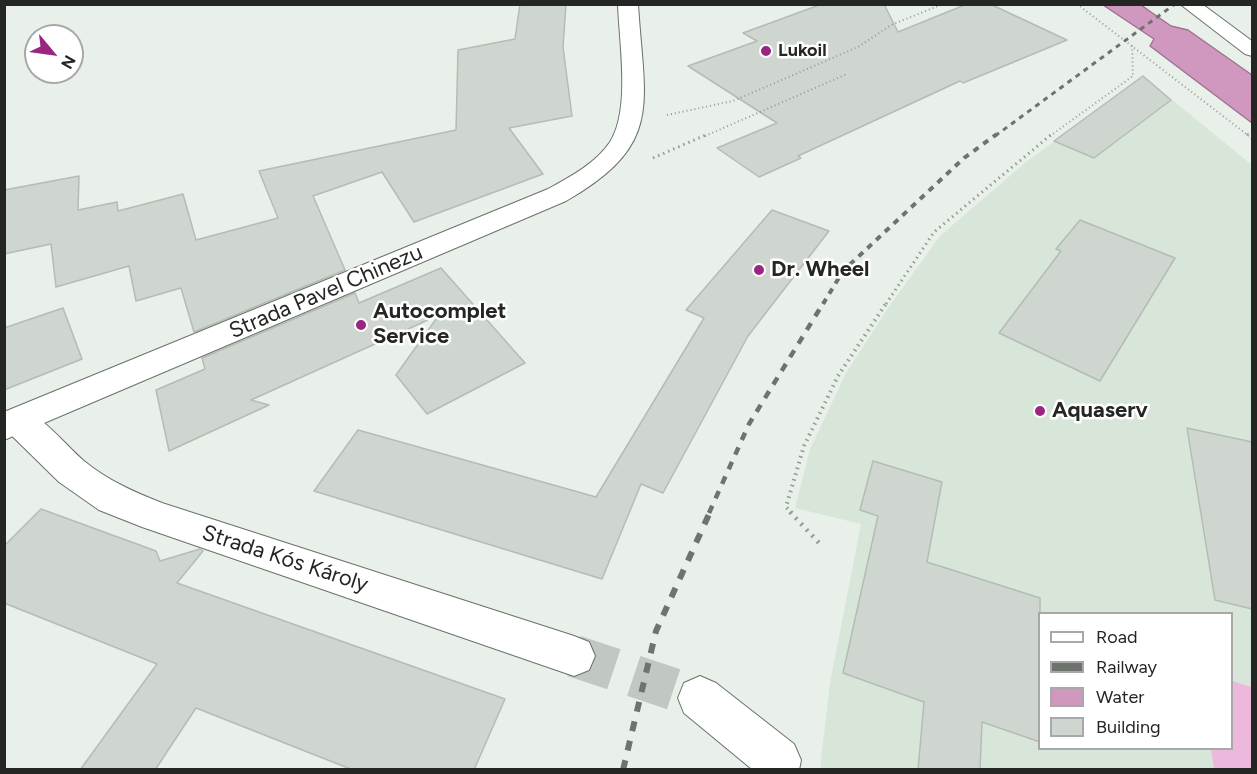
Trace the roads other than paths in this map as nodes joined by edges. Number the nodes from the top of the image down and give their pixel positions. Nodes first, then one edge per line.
1 (628, 4) edge
2 (1189, 4) edge
3 (1252, 49) edge
4 (11, 424) edge
5 (574, 656) tunnel mouth
6 (700, 698) tunnel mouth
7 (777, 770) edge

1 - 4 main road, Strada Pavel Chinezu
2 - 3 main road
4 - 5 main road, Strada Kós Károly
6 - 7 main road

